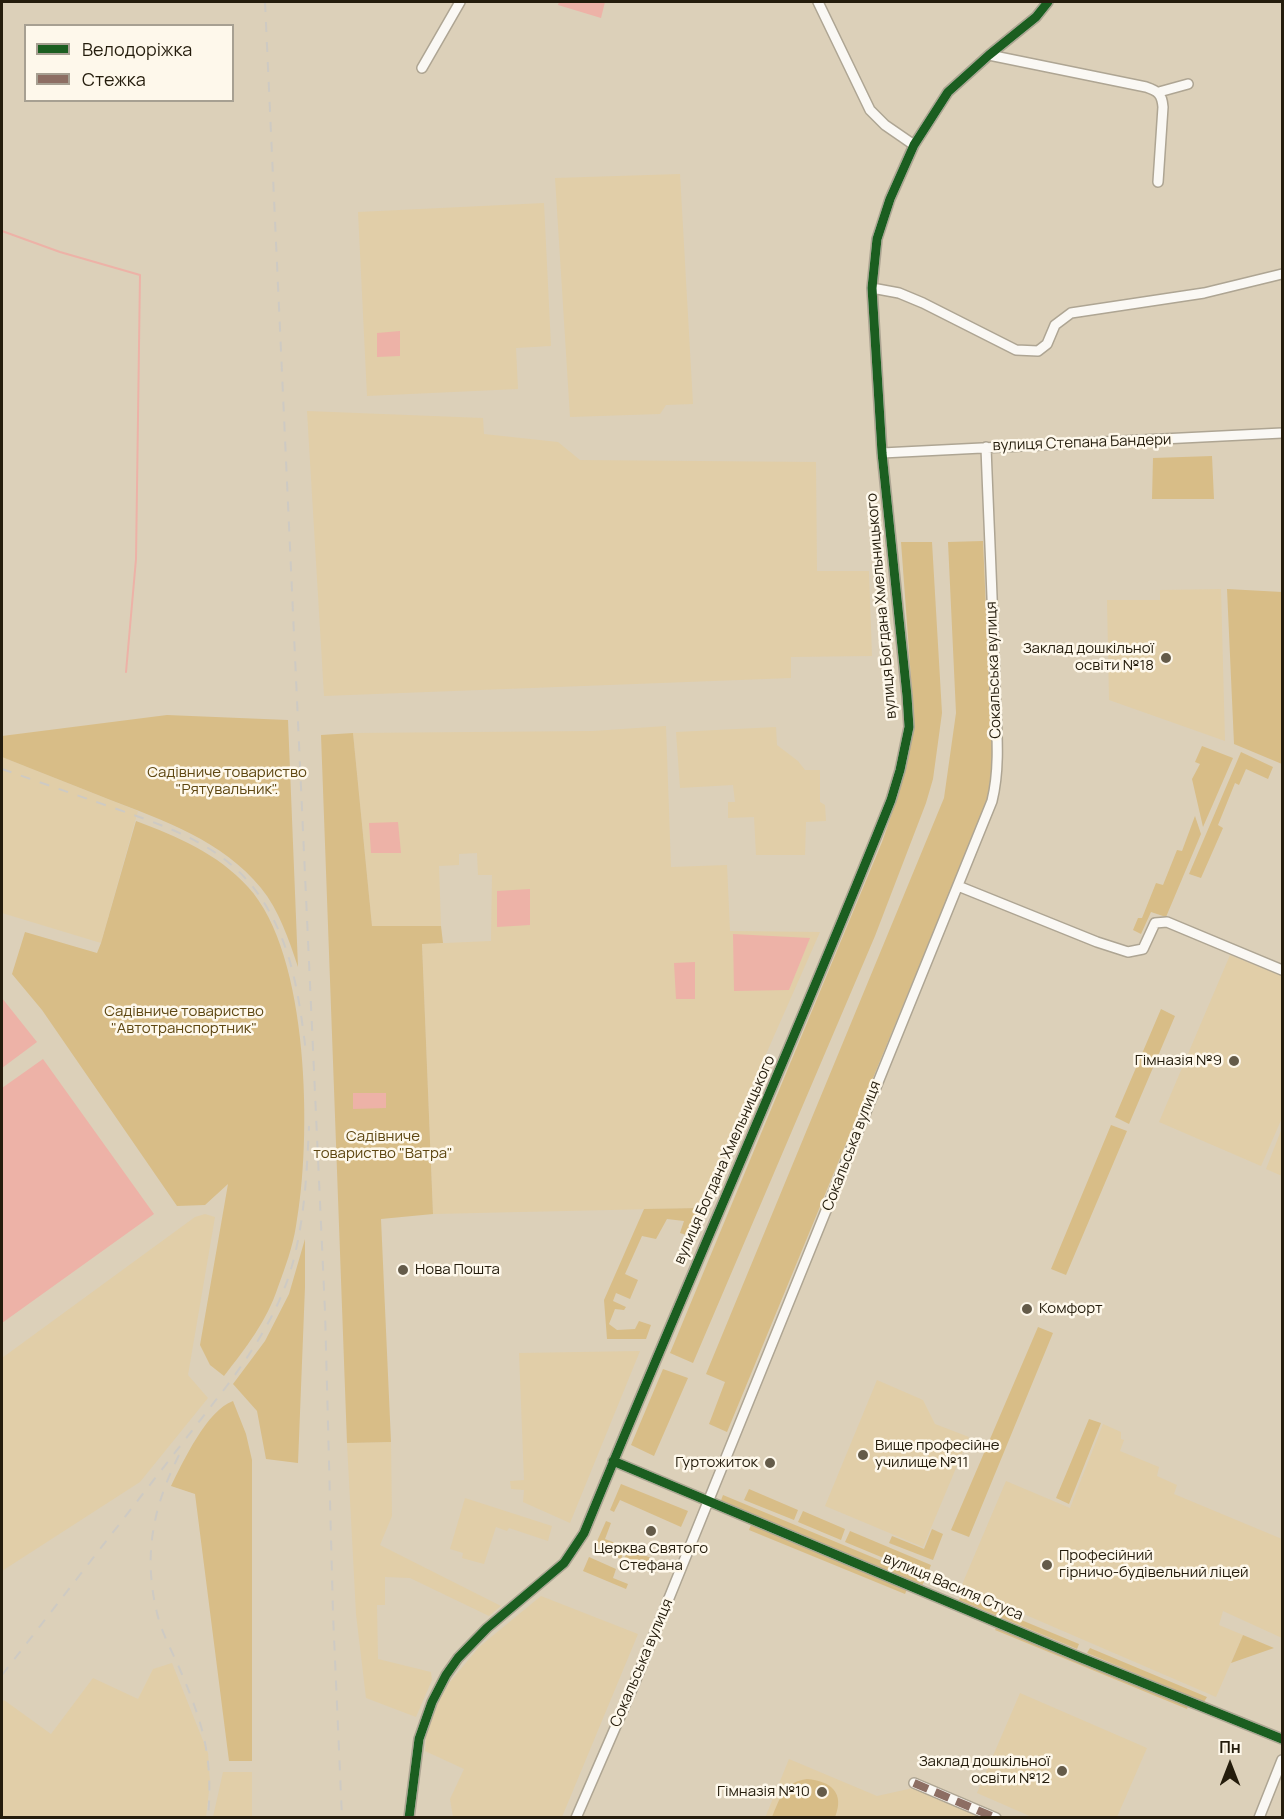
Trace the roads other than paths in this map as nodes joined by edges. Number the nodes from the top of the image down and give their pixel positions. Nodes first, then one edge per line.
1 (460, 2) edge
2 (818, 2) edge
3 (1048, 2) edge
4 (989, 55) junction
5 (422, 68) dead end
6 (1188, 84) dead end
7 (1160, 92) junction
8 (914, 146) junction
9 (1158, 182) dead end
10 (1282, 274) edge
11 (872, 288) junction
12 (1282, 433) edge
13 (986, 447) junction
14 (882, 453) junction
15 (958, 886) junction
16 (1282, 970) edge
17 (614, 1461) junction
18 (708, 1501) junction
19 (1282, 1739) edge
20 (1282, 1760) edge
21 (914, 1783) dead end
22 (409, 1818) edge
23 (576, 1818) edge
24 (996, 1818) edge
25 (1259, 1818) edge

1 - 5 street
2 - 8 street
3 - 4 street, вулиця Богдана Хмельницького
4 - 7 street
4 - 8 street, вулиця Богдана Хмельницького
6 - 7 street
7 - 9 street
8 - 11 street, вулиця Богдана Хмельницького
10 - 11 street
11 - 14 street, вулиця Богдана Хмельницького
12 - 13 street, вулиця Степана Бандери
13 - 14 street, вулиця Степана Бандери
13 - 15 street, Сокальська вулиця
14 - 17 street, вулиця Богдана Хмельницького
15 - 16 street
15 - 18 street, Сокальська вулиця
17 - 18 street, вулиця Василя Стуса
17 - 22 street, вулиця Богдана Хмельницького
18 - 19 street, вулиця Василя Стуса
18 - 23 street, Сокальська вулиця
20 - 25 street
21 - 24 street

